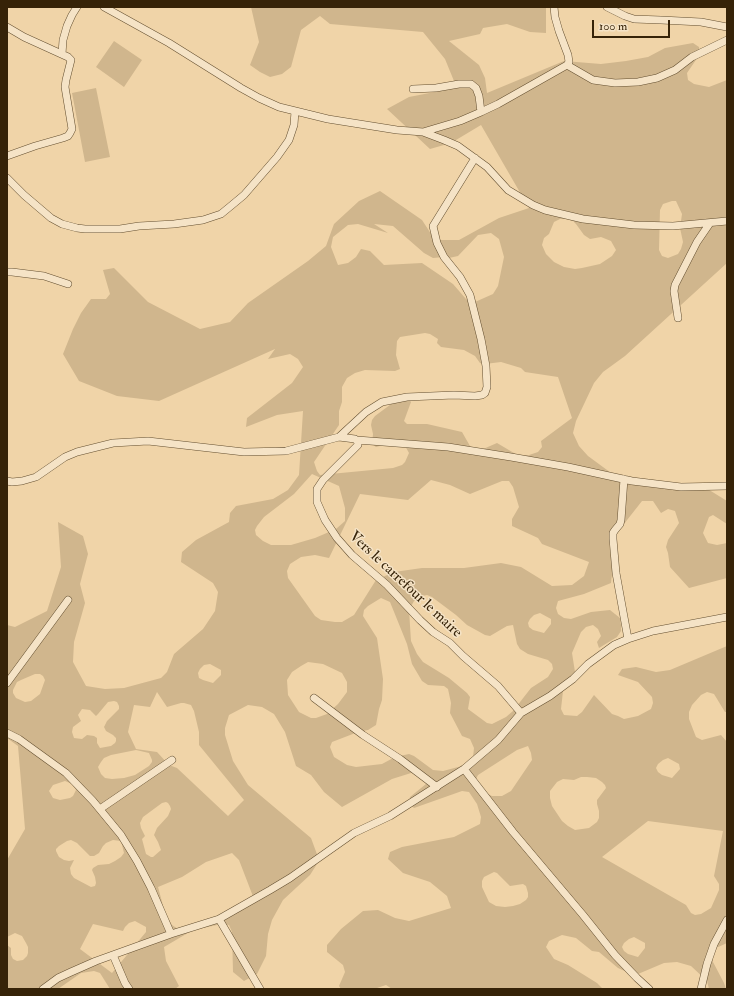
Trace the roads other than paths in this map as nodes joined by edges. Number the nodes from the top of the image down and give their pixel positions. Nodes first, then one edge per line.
1 (77, 7) edge
2 (104, 7) edge
3 (554, 7) edge
4 (608, 7) edge
5 (727, 27) edge
6 (7, 28) edge
7 (727, 40) edge
8 (62, 54) junction
9 (567, 65) junction
10 (413, 89) dead end
11 (295, 111) junction
12 (481, 112) junction
13 (423, 132) junction
14 (7, 156) edge
15 (475, 158) junction
16 (7, 178) edge
17 (727, 221) edge
18 (710, 223) junction
19 (7, 272) edge
20 (68, 284) dead end
21 (678, 318) dead end
22 (339, 437) junction
23 (357, 440) junction
24 (624, 479) junction
25 (7, 481) edge
26 (727, 486) edge
27 (68, 600) dead end
28 (727, 617) edge
29 (628, 639) junction
30 (7, 683) edge
31 (314, 698) dead end
32 (522, 713) junction
33 (7, 733) edge
34 (172, 760) dead end
35 (464, 769) junction
36 (437, 786) junction
37 (100, 809) junction
38 (219, 919) junction
39 (727, 920) edge
40 (171, 934) junction
41 (113, 955) junction
42 (43, 989) edge
43 (129, 989) edge
44 (260, 989) edge
45 (649, 989) edge
46 (701, 989) edge

1 - 8 street
2 - 11 street
3 - 9 street
4 - 5 street
6 - 8 street
7 - 9 street
8 - 14 street
9 - 12 street
10 - 12 street
11 - 13 street
11 - 16 street
12 - 13 street
13 - 15 street
15 - 18 street
15 - 22 street
17 - 18 street
18 - 21 street
19 - 20 street
22 - 23 street
22 - 25 street
23 - 24 street
23 - 32 street, Vers le carrefour le maire
24 - 26 street
24 - 29 street
27 - 30 street
28 - 29 street
29 - 32 street
31 - 36 street
32 - 35 street
33 - 37 street
34 - 37 street
35 - 36 street
35 - 45 street
36 - 38 street
37 - 40 street
38 - 40 street
38 - 44 street
39 - 46 street
40 - 41 street
41 - 42 street
41 - 43 street

